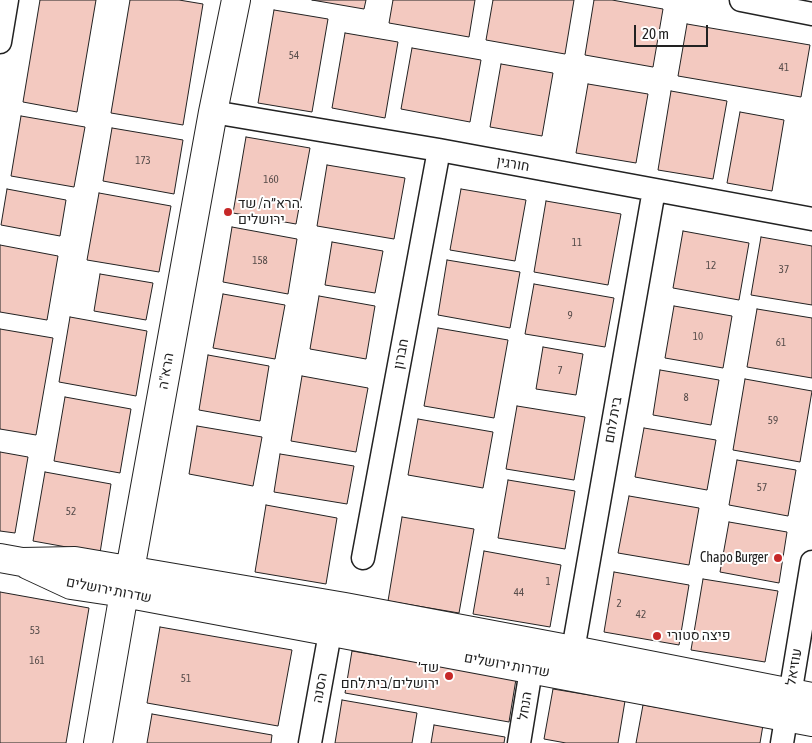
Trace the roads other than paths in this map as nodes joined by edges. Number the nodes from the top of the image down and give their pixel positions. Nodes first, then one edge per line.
1 (7, 0) edge
2 (236, 0) edge
3 (741, 0) edge
4 (812, 14) edge
5 (0, 42) edge
6 (213, 112) junction
7 (439, 150) junction
8 (654, 190) junction
9 (812, 219) edge
10 (363, 558) dead end
11 (11, 560) edge
12 (812, 562) edge
13 (127, 582) junction
14 (330, 632) junction
15 (573, 650) junction
16 (531, 670) junction
17 (796, 714) edge
18 (98, 743) edge
19 (310, 743) edge
20 (519, 743) edge

1 - 5 street
2 - 6 street, הרא"ה
3 - 4 street
6 - 7 street, חורגין
6 - 13 street, הרא"ה
7 - 8 street, חורגין
7 - 10 street, חברון
8 - 9 street, חורגין
8 - 15 street, בית לחם
11 - 13 street, שדרות ירושלים
12 - 17 street, עוזיאל
13 - 14 street, שדרות ירושלים
13 - 15 street, שדרות ירושלים
13 - 18 street, הרא"ה
14 - 16 street, שדרות ירושלים
14 - 19 street, הסנה
15 - 17 street, שדרות ירושלים
16 - 17 street, שדרות ירושלים
16 - 20 street, הנחל

